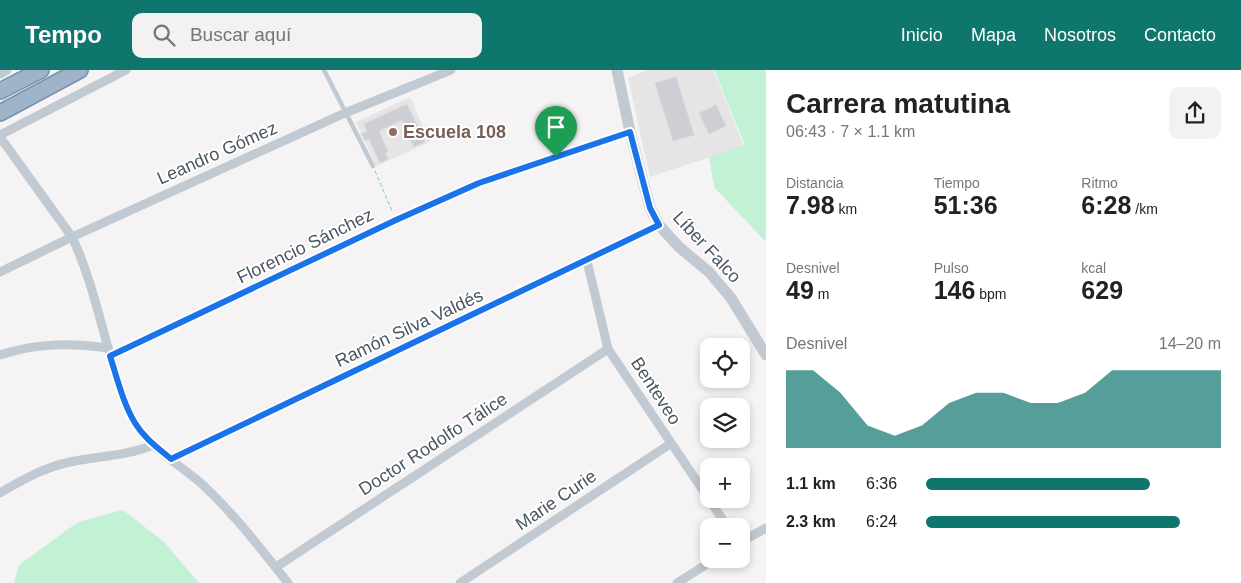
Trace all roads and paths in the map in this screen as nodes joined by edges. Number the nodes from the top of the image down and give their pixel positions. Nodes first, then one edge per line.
1 (7, 70) edge
2 (41, 70) edge
3 (80, 70) edge
4 (126, 70) edge
5 (324, 70) edge
6 (451, 70) edge
7 (617, 70) edge
8 (0, 74) edge
9 (0, 91) edge
10 (0, 113) edge
11 (345, 113) junction
12 (630, 132) junction
13 (0, 136) edge
14 (372, 166) joint
15 (396, 220) junction
16 (659, 225) junction
17 (72, 237) junction
18 (587, 261) junction
19 (0, 272) edge
20 (608, 349) junction
21 (109, 352) junction
22 (766, 354) edge
23 (0, 355) edge
24 (670, 444) junction
25 (153, 445) junction
26 (171, 459) junction
27 (0, 493) edge
28 (721, 518) edge
29 (766, 528) edge
30 (750, 537) edge
31 (276, 567) junction
32 (700, 568) edge
33 (288, 583) edge
34 (460, 583) edge
35 (677, 583) edge

1 - 8 street
2 - 9 highway
3 - 10 highway
4 - 13 street
5 - 11 lane
6 - 11 street, Leandro Gómez
7 - 12 street, Líber Falco
11 - 14 lane
11 - 17 street, Leandro Gómez
12 - 15 street, Florencio Sánchez
12 - 16 street, Líber Falco
13 - 17 street
14 - 15 path
15 - 21 street, Florencio Sánchez
16 - 18 street, Ramón Silva Valdés
16 - 22 street, Líber Falco
17 - 19 street, Leandro Gómez
17 - 21 street
18 - 20 street, Benteveo
18 - 26 street, Ramón Silva Valdés
20 - 24 street, Benteveo
20 - 31 street, Doctor Rodolfo Tálice
21 - 23 street, Florencio Sánchez
21 - 25 street
24 - 28 street, Benteveo
24 - 34 street, Marie Curie
25 - 26 street
25 - 27 street
26 - 31 street
29 - 30 street
31 - 33 street
32 - 35 street

